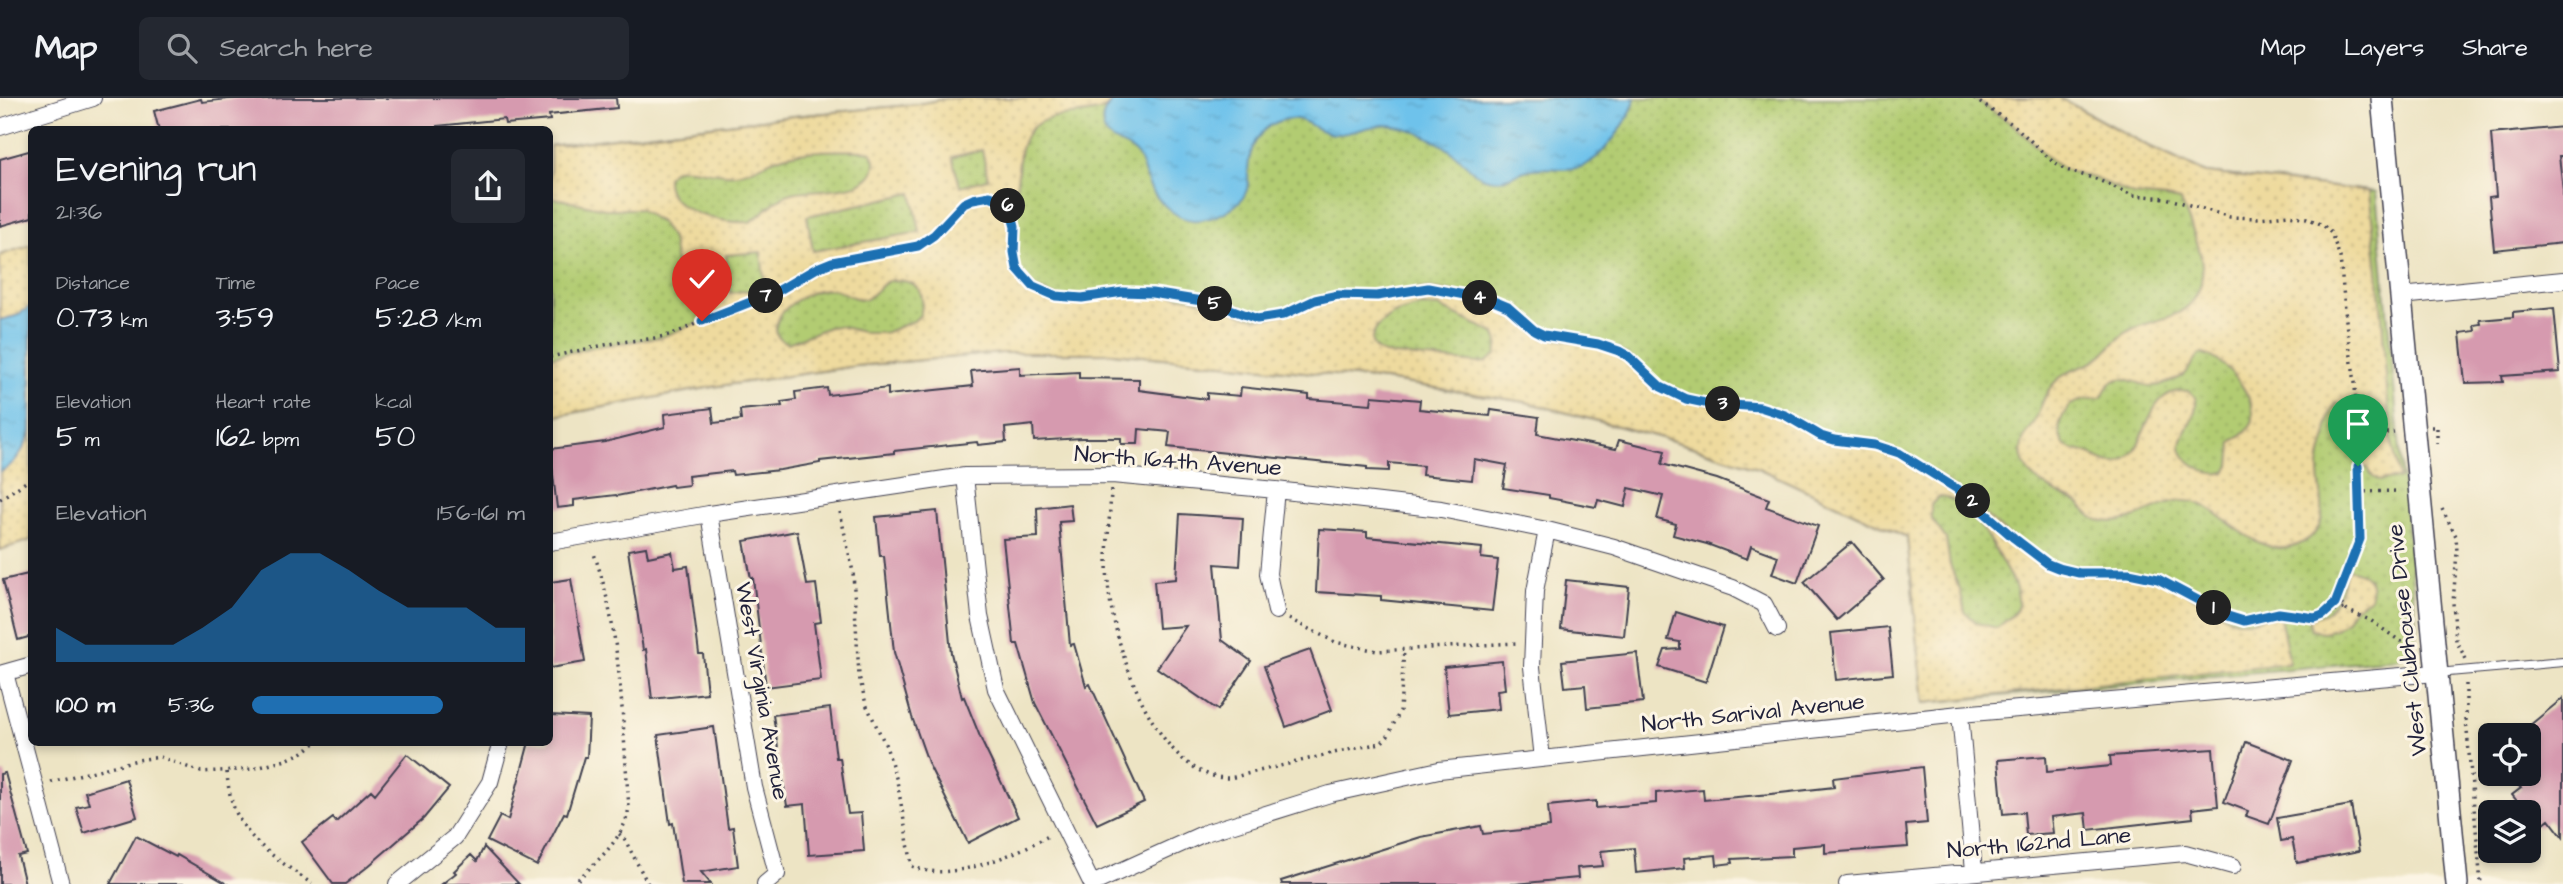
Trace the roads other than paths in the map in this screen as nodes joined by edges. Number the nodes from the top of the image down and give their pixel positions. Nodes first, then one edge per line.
1 (93, 98) edge
2 (2382, 98) edge
3 (0, 127) edge
4 (2563, 280) edge
5 (2401, 296) junction
6 (965, 476) junction
7 (1276, 490) junction
8 (709, 514) junction
9 (1547, 530) junction
10 (553, 541) edge
11 (1276, 611) road end
12 (1777, 629) dead end
13 (2563, 662) edge
14 (28, 667) edge
15 (3, 673) edge
16 (2436, 673) junction
17 (1960, 714) junction
18 (501, 746) edge
19 (1542, 759) junction
20 (2234, 866) dead end
21 (1974, 871) junction
22 (771, 879) edge
23 (61, 884) edge
24 (397, 884) edge
25 (1092, 884) edge
26 (1847, 884) edge
27 (2457, 884) edge

1 - 3 street
2 - 5 street, West Clubhouse Drive
4 - 5 street
5 - 16 street, West Clubhouse Drive
6 - 7 street, North 164th Avenue
6 - 8 street, North 164th Avenue
6 - 25 street
7 - 9 street, North 164th Avenue
7 - 11 street
8 - 10 street, North 164th Avenue
8 - 22 street, West Virginia Avenue
9 - 12 street, North 164th Avenue
9 - 19 street
13 - 16 lane
14 - 15 street
15 - 23 street
16 - 17 street, North Sarival Avenue
16 - 27 street, West Clubhouse Drive
17 - 19 street, North Sarival Avenue
17 - 21 street
18 - 24 street
19 - 25 street, North Sarival Avenue
20 - 21 street, North 162nd Lane
21 - 26 street, North 162nd Lane

